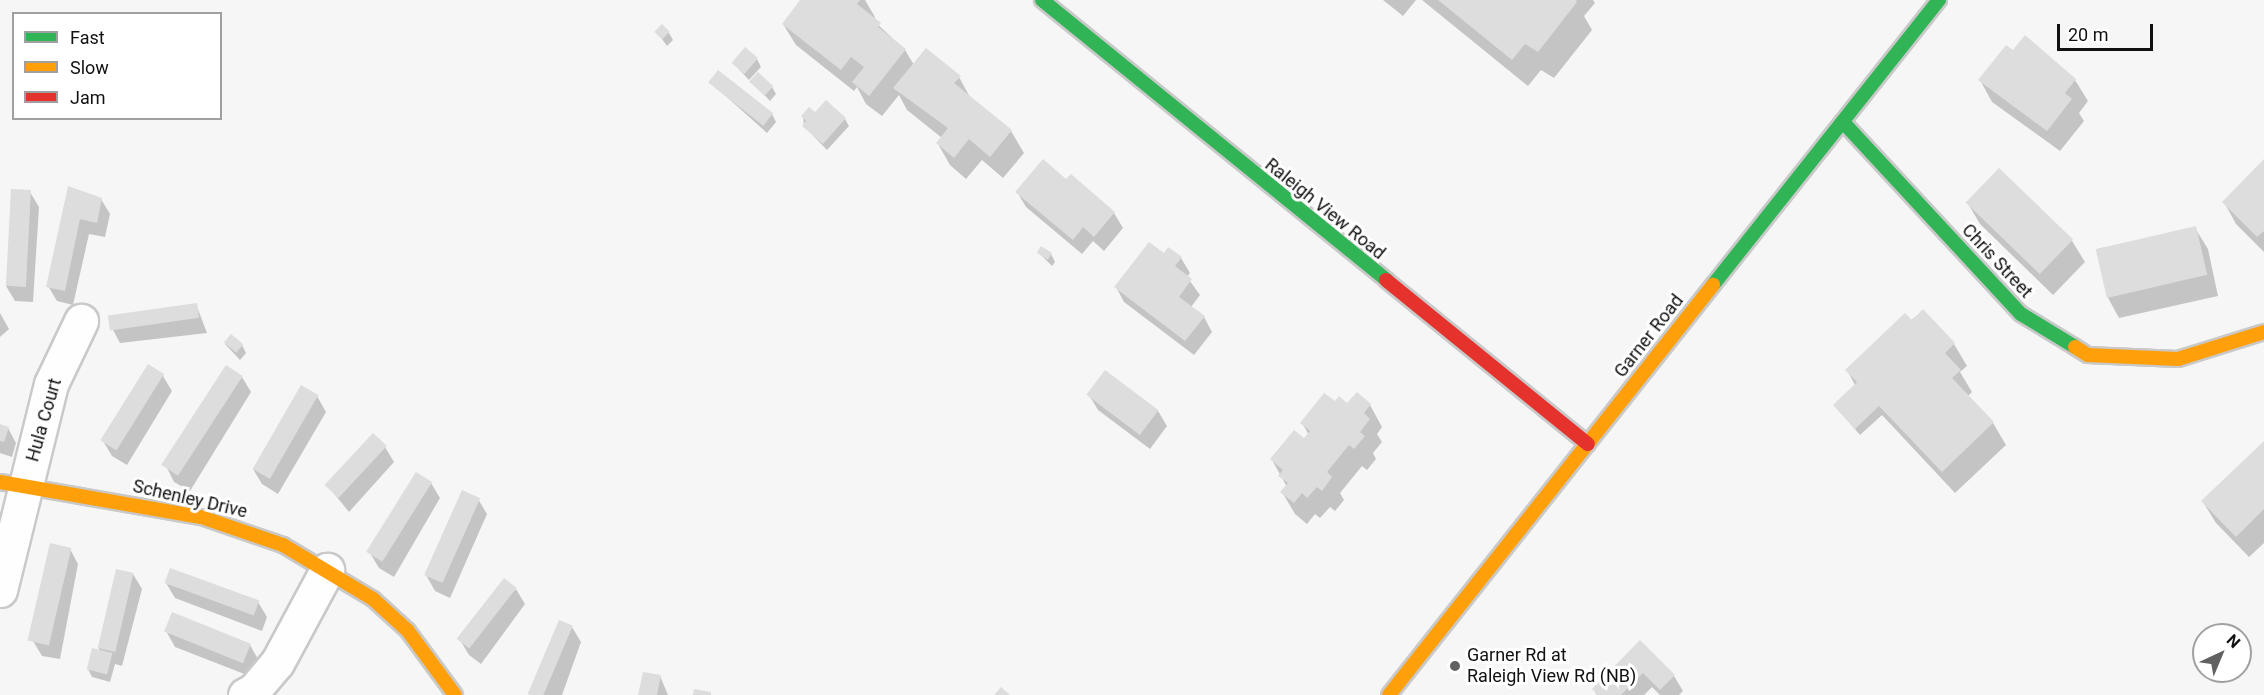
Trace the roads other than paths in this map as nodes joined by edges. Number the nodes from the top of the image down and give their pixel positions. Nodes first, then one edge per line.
1 (1042, 0) edge
2 (1939, 0) edge
3 (1843, 122) junction
4 (81, 321) dead end
5 (2263, 335) edge
6 (1588, 444) junction
7 (13, 485) edge
8 (327, 570) junction
9 (0, 590) edge
10 (245, 695) edge
11 (455, 695) edge
12 (1389, 695) edge

1 - 6 street, Raleigh View Road
2 - 3 street, Garner Road
3 - 5 street, Chris Street
3 - 6 street, Garner Road
4 - 7 street, Hula Court
6 - 12 street, Garner Road
7 - 8 street, Schenley Drive
7 - 9 street, Hula Court
8 - 10 street
8 - 11 street, Schenley Drive

